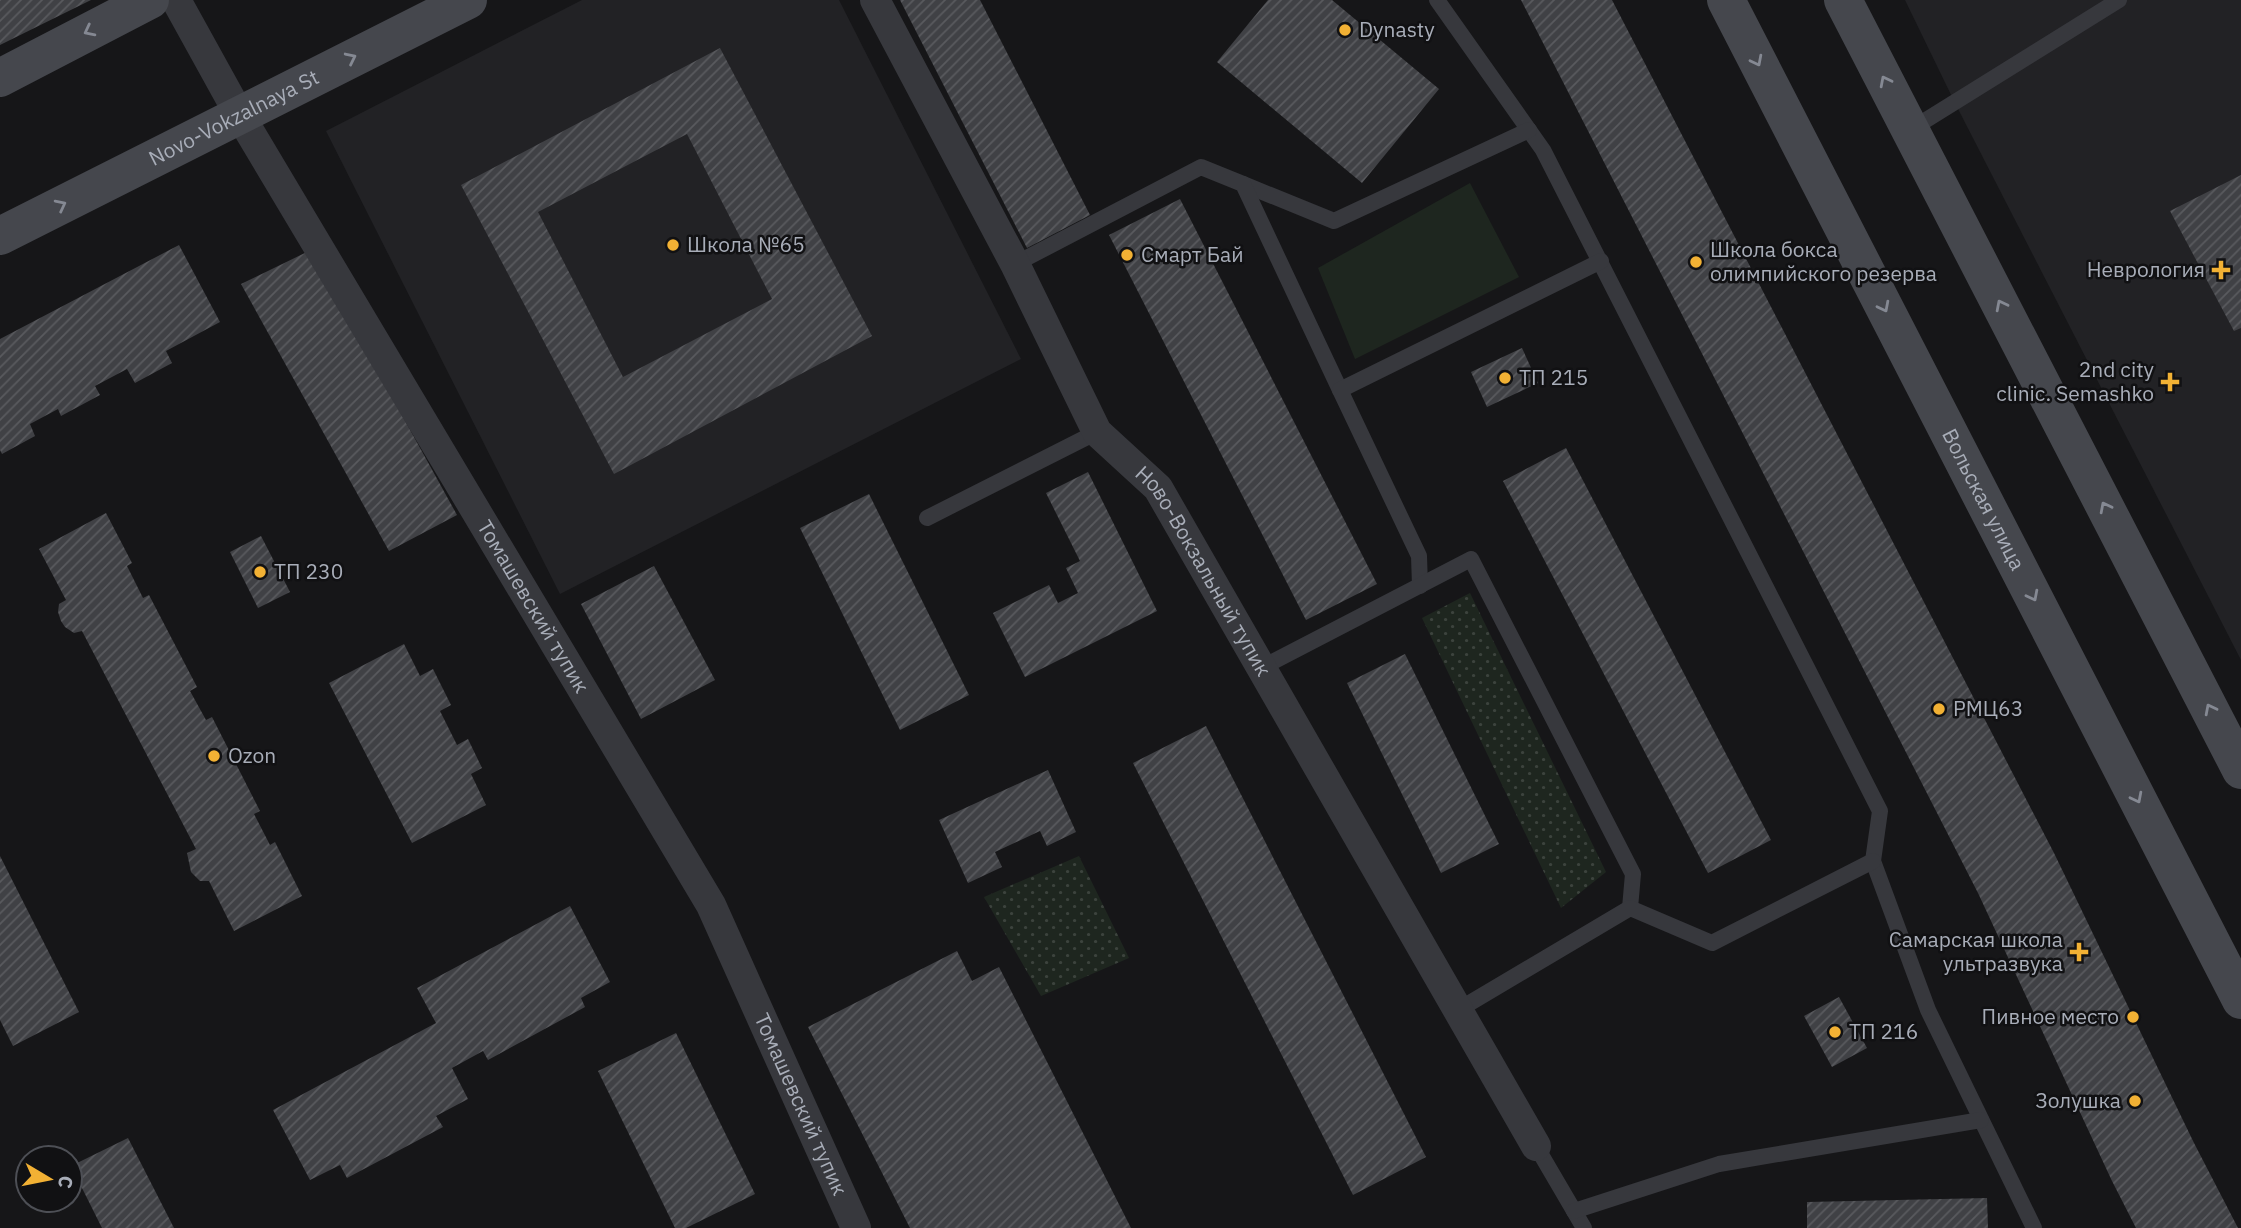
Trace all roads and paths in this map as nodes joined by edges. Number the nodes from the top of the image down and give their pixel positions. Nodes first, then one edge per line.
1 (150, 0) edge
2 (176, 0) edge
3 (468, 0) edge
4 (875, 0) edge
5 (1437, 0) edge
6 (1726, 0) edge
7 (1843, 0) edge
8 (2119, 0) edge
9 (0, 78) edge
10 (239, 114) junction
11 (1910, 130) junction
12 (1529, 131) junction
13 (1243, 184) junction
14 (0, 236) edge
15 (1601, 261) junction
16 (1015, 264) junction
17 (1340, 390) junction
18 (1097, 432) junction
19 (927, 519) dead end
20 (1420, 586) junction
21 (1261, 668) junction
22 (2241, 770) edge
23 (1873, 861) junction
24 (1630, 908) junction
25 (2241, 1000) edge
26 (1458, 1010) junction
27 (1981, 1120) junction
28 (1536, 1146) joint
29 (1574, 1211) junction
30 (856, 1228) edge
31 (1584, 1228) edge
32 (2034, 1228) edge

1 -> 9 main road
2 - 10 street, Томашевский тупик
10 -> 3 main road, Novo-Vokzalnaya St
4 - 16 street, Ново-Вокзальный тупик
5 - 12 lane
6 -> 25 main road, Вольская улица
11 -> 7 main road
8 - 11 lane
14 -> 10 main road, Novo-Vokzalnaya St
10 - 30 street, Томашевский тупик
22 -> 11 main road
12 - 13 lane
12 - 15 lane
13 - 16 lane
13 - 17 lane
15 - 17 lane
15 - 23 lane
16 - 18 street, Ново-Вокзальный тупик
17 - 20 lane
18 - 19 lane
18 - 21 street, Ново-Вокзальный тупик
20 - 21 lane
20 - 24 lane
21 - 26 street, Ново-Вокзальный тупик
23 - 24 lane
23 - 27 lane
24 - 26 lane
26 - 28 street, Ново-Вокзальный тупик
27 - 29 lane
27 - 32 lane
28 - 29 lane
29 - 31 lane

